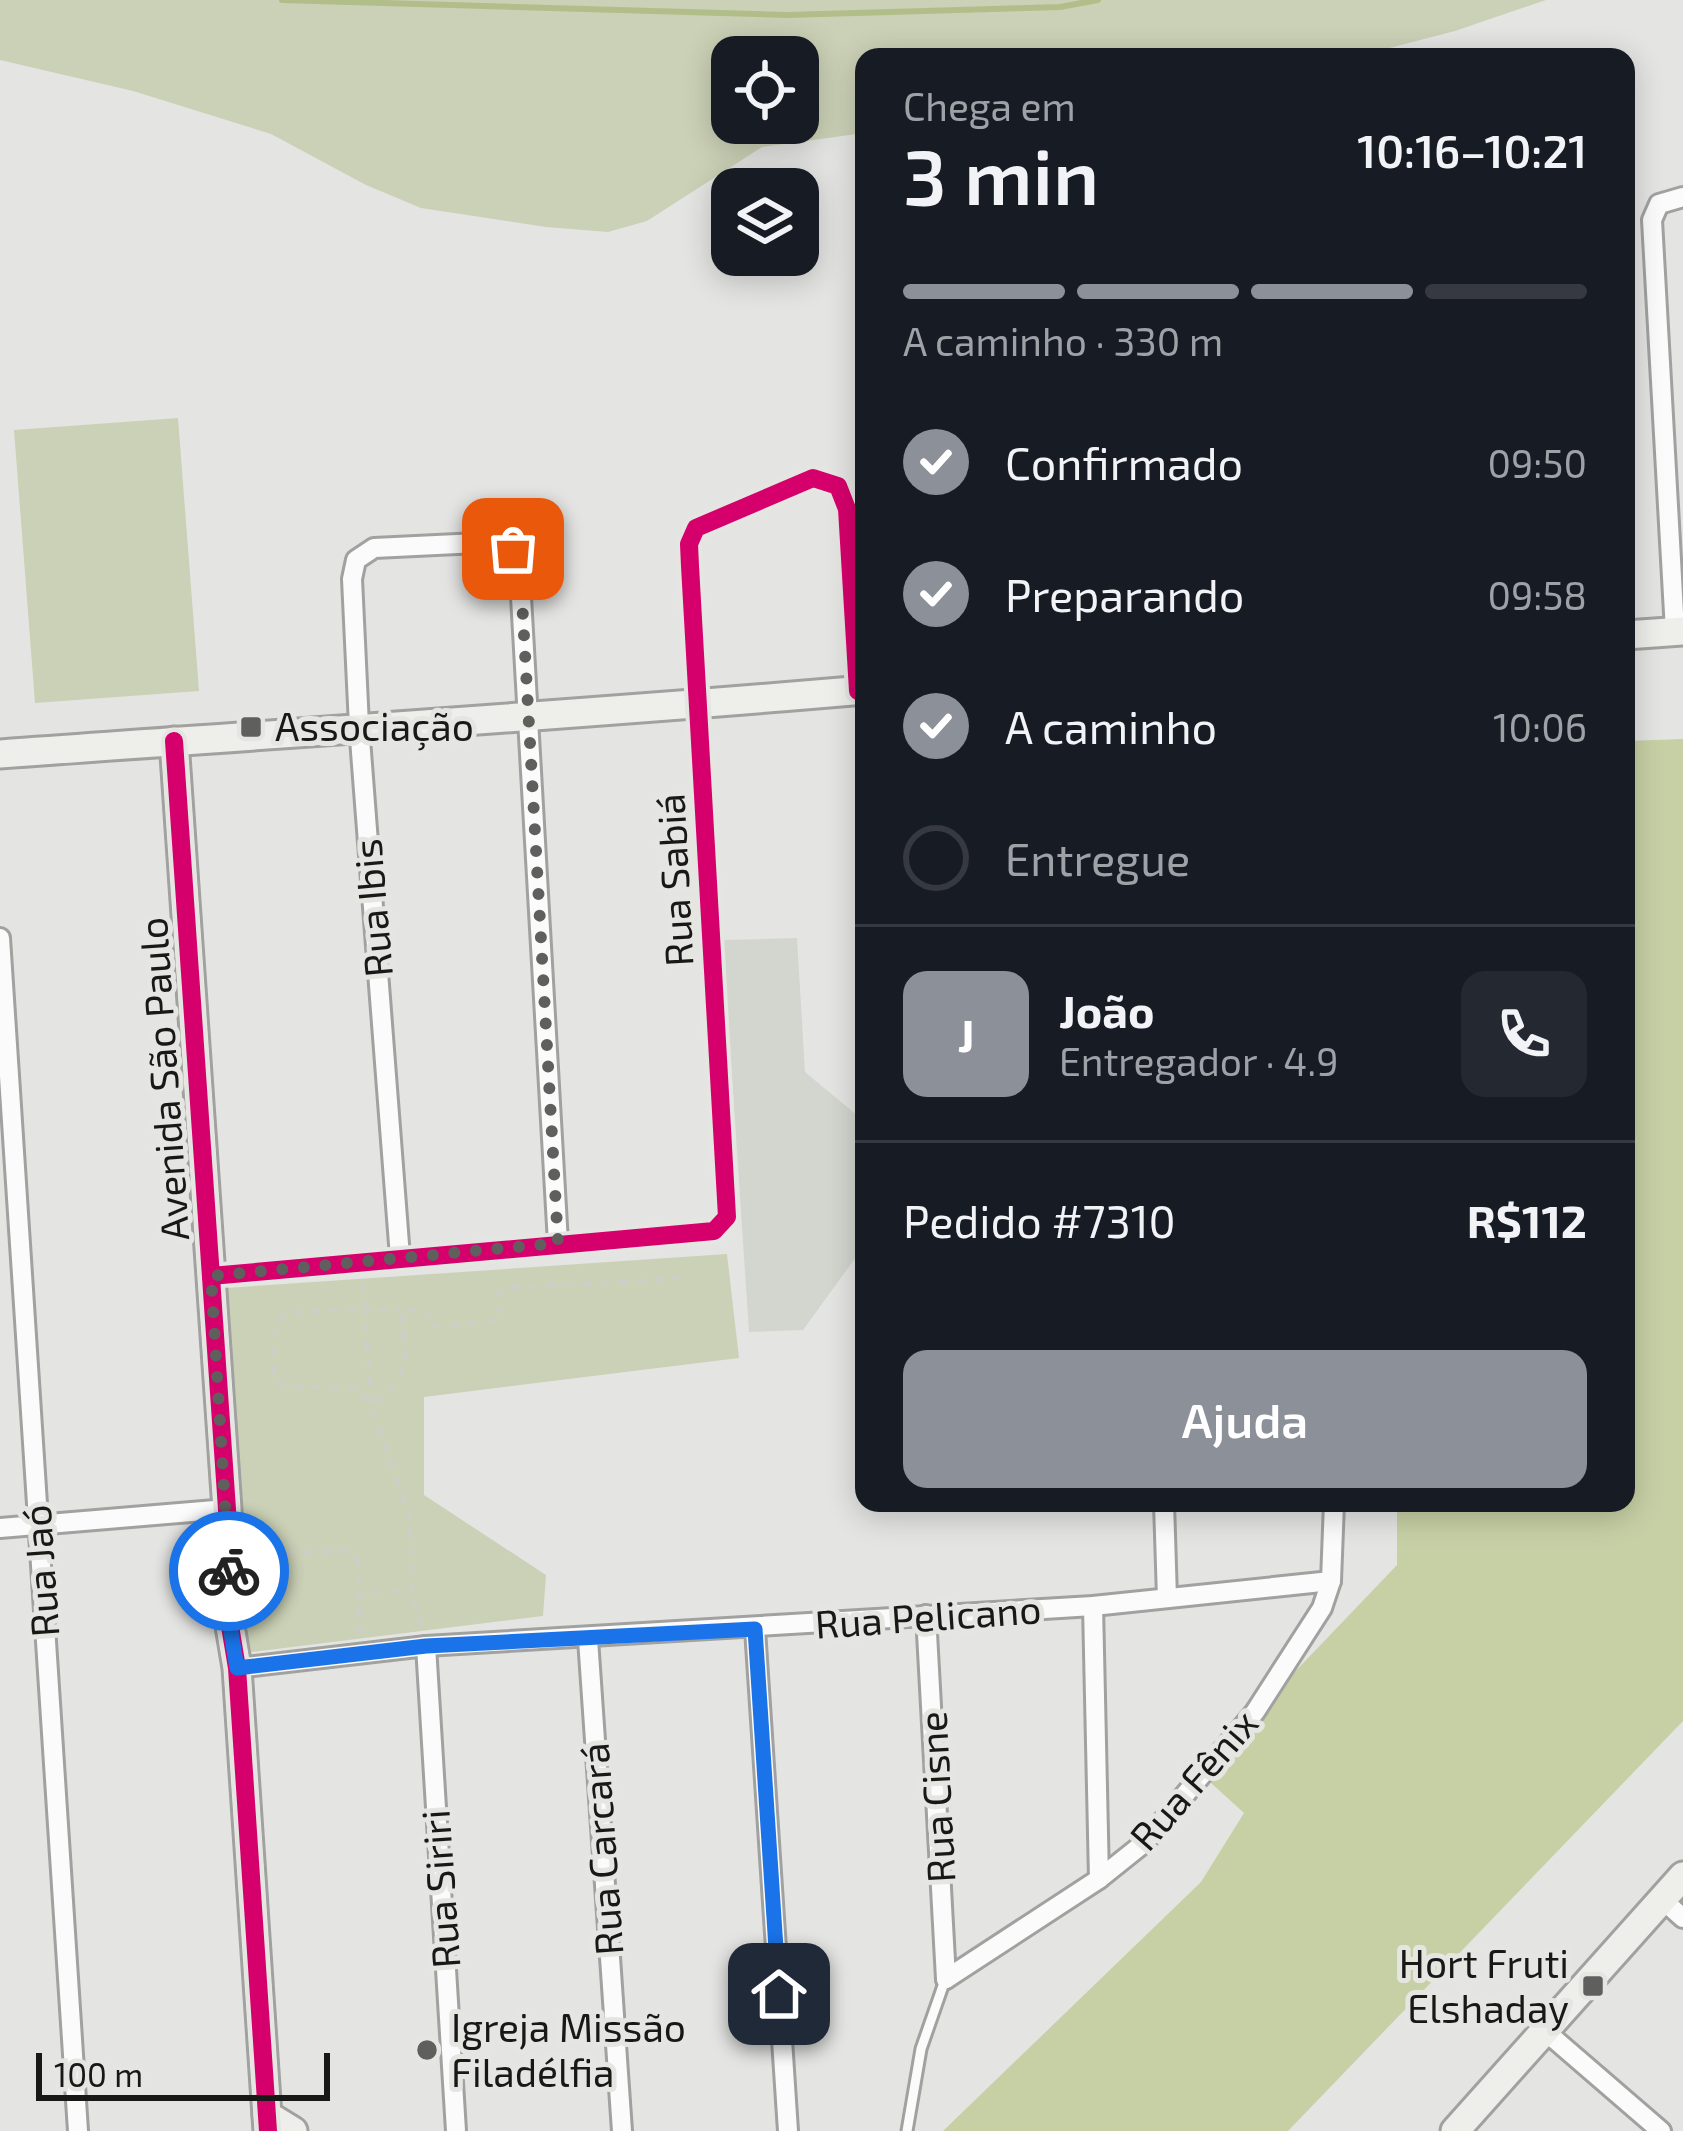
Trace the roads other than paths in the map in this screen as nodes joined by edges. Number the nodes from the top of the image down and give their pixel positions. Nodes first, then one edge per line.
1 (1683, 197) edge
2 (855, 613) edge
3 (1679, 631) edge
4 (1635, 634) edge
5 (855, 692) edge
6 (698, 706) junction
7 (527, 717) junction
8 (358, 726) junction
9 (174, 741) junction
10 (0, 754) edge
11 (0, 938) edge
12 (558, 1243) junction
13 (400, 1257) junction
14 (211, 1276) junction
15 (226, 1509) junction
16 (1164, 1512) edge
17 (1334, 1512) edge
18 (38, 1526) junction
19 (0, 1528) edge
20 (1330, 1581) junction
21 (1167, 1598) junction
22 (1093, 1606) junction
23 (926, 1615) junction
24 (755, 1629) junction
25 (588, 1639) junction
26 (426, 1646) junction
27 (237, 1668) junction
28 (1683, 1876) edge
29 (1099, 1879) junction
30 (1673, 1909) edge
31 (946, 1979) junction
32 (1546, 2031) junction
33 (267, 2123) edge
34 (78, 2131) edge
35 (293, 2131) edge
36 (456, 2131) edge
37 (622, 2131) edge
38 (788, 2131) edge
39 (907, 2131) edge
40 (1455, 2131) edge
41 (1661, 2131) edge

1 - 3 street
2 - 6 street, Rua Sabiá
3 - 4 street
5 - 6 street
6 - 7 street
6 - 12 street, Rua Sabiá
7 - 8 street
7 - 8 street, Rua Ibis
7 - 12 street
8 - 9 street
8 - 13 street, Rua Ibis
9 - 10 street
9 - 14 street, Avenida São Paulo
11 - 18 street, Rua Jaó
12 - 13 street
13 - 14 street
14 - 15 street, Avenida São Paulo
15 - 18 street
15 - 27 street, Avenida São Paulo
16 - 21 street
17 - 20 street, Rua Fênix
18 - 19 street
18 - 34 street, Rua Jaó
20 - 21 street, Rua Pelicano
20 - 29 street, Rua Fênix
21 - 22 street, Rua Pelicano
22 - 23 street, Rua Pelicano
22 - 29 street
23 - 24 street, Rua Pelicano
23 - 31 street, Rua Cisne
24 - 25 street, Rua Pelicano
24 - 38 street
25 - 26 street, Rua Pelicano
25 - 37 street, Rua Carcará
26 - 27 street, Rua Pelicano
26 - 36 street, Rua Siriri
27 - 33 street, Avenida São Paulo
28 - 30 street
29 - 31 street, Rua Fênix
30 - 32 street
31 - 39 lane
32 - 40 street
32 - 41 street
33 - 35 street, Avenida São Paulo

